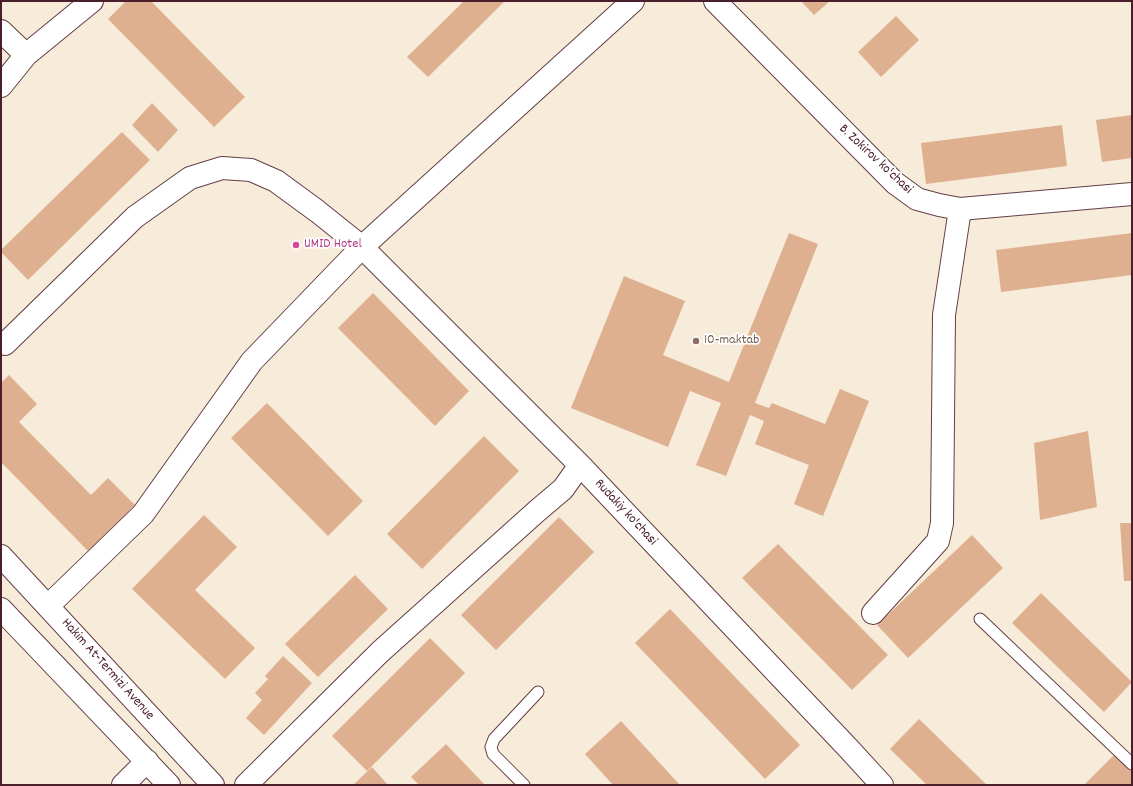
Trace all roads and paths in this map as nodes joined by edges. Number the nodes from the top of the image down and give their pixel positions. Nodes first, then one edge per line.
1 (92, 1) edge
2 (633, 1) edge
3 (719, 2) edge
4 (1, 31) edge
5 (26, 55) junction
6 (1, 86) edge
7 (1132, 194) edge
8 (960, 209) junction
9 (362, 247) junction
10 (2, 344) edge
11 (580, 465) junction
12 (1, 556) edge
13 (48, 606) junction
14 (1, 609) edge
15 (873, 613) dead end
16 (980, 619) dead end
17 (538, 692) dead end
18 (147, 761) junction
19 (1132, 764) edge
20 (123, 785) edge
21 (169, 785) edge
22 (213, 785) edge
23 (246, 785) edge
24 (524, 785) edge
25 (882, 785) edge

1 - 5 street
2 - 9 street
3 - 8 street, B. Zokirov ko'chasi
4 - 5 street
5 - 6 street
7 - 8 street, B. Zokirov ko'chasi
8 - 15 street
9 - 10 street, Rudakiy ko'chasi
9 - 11 street, Rudakiy ko'chasi
9 - 13 street
11 - 23 street
11 - 25 street, Rudakiy ko'chasi
12 - 13 street, Hakim At-Termizi Avenue
13 - 22 street, Hakim At-Termizi Avenue
14 - 18 street
16 - 19 lane
17 - 24 lane
18 - 20 street
18 - 21 street

